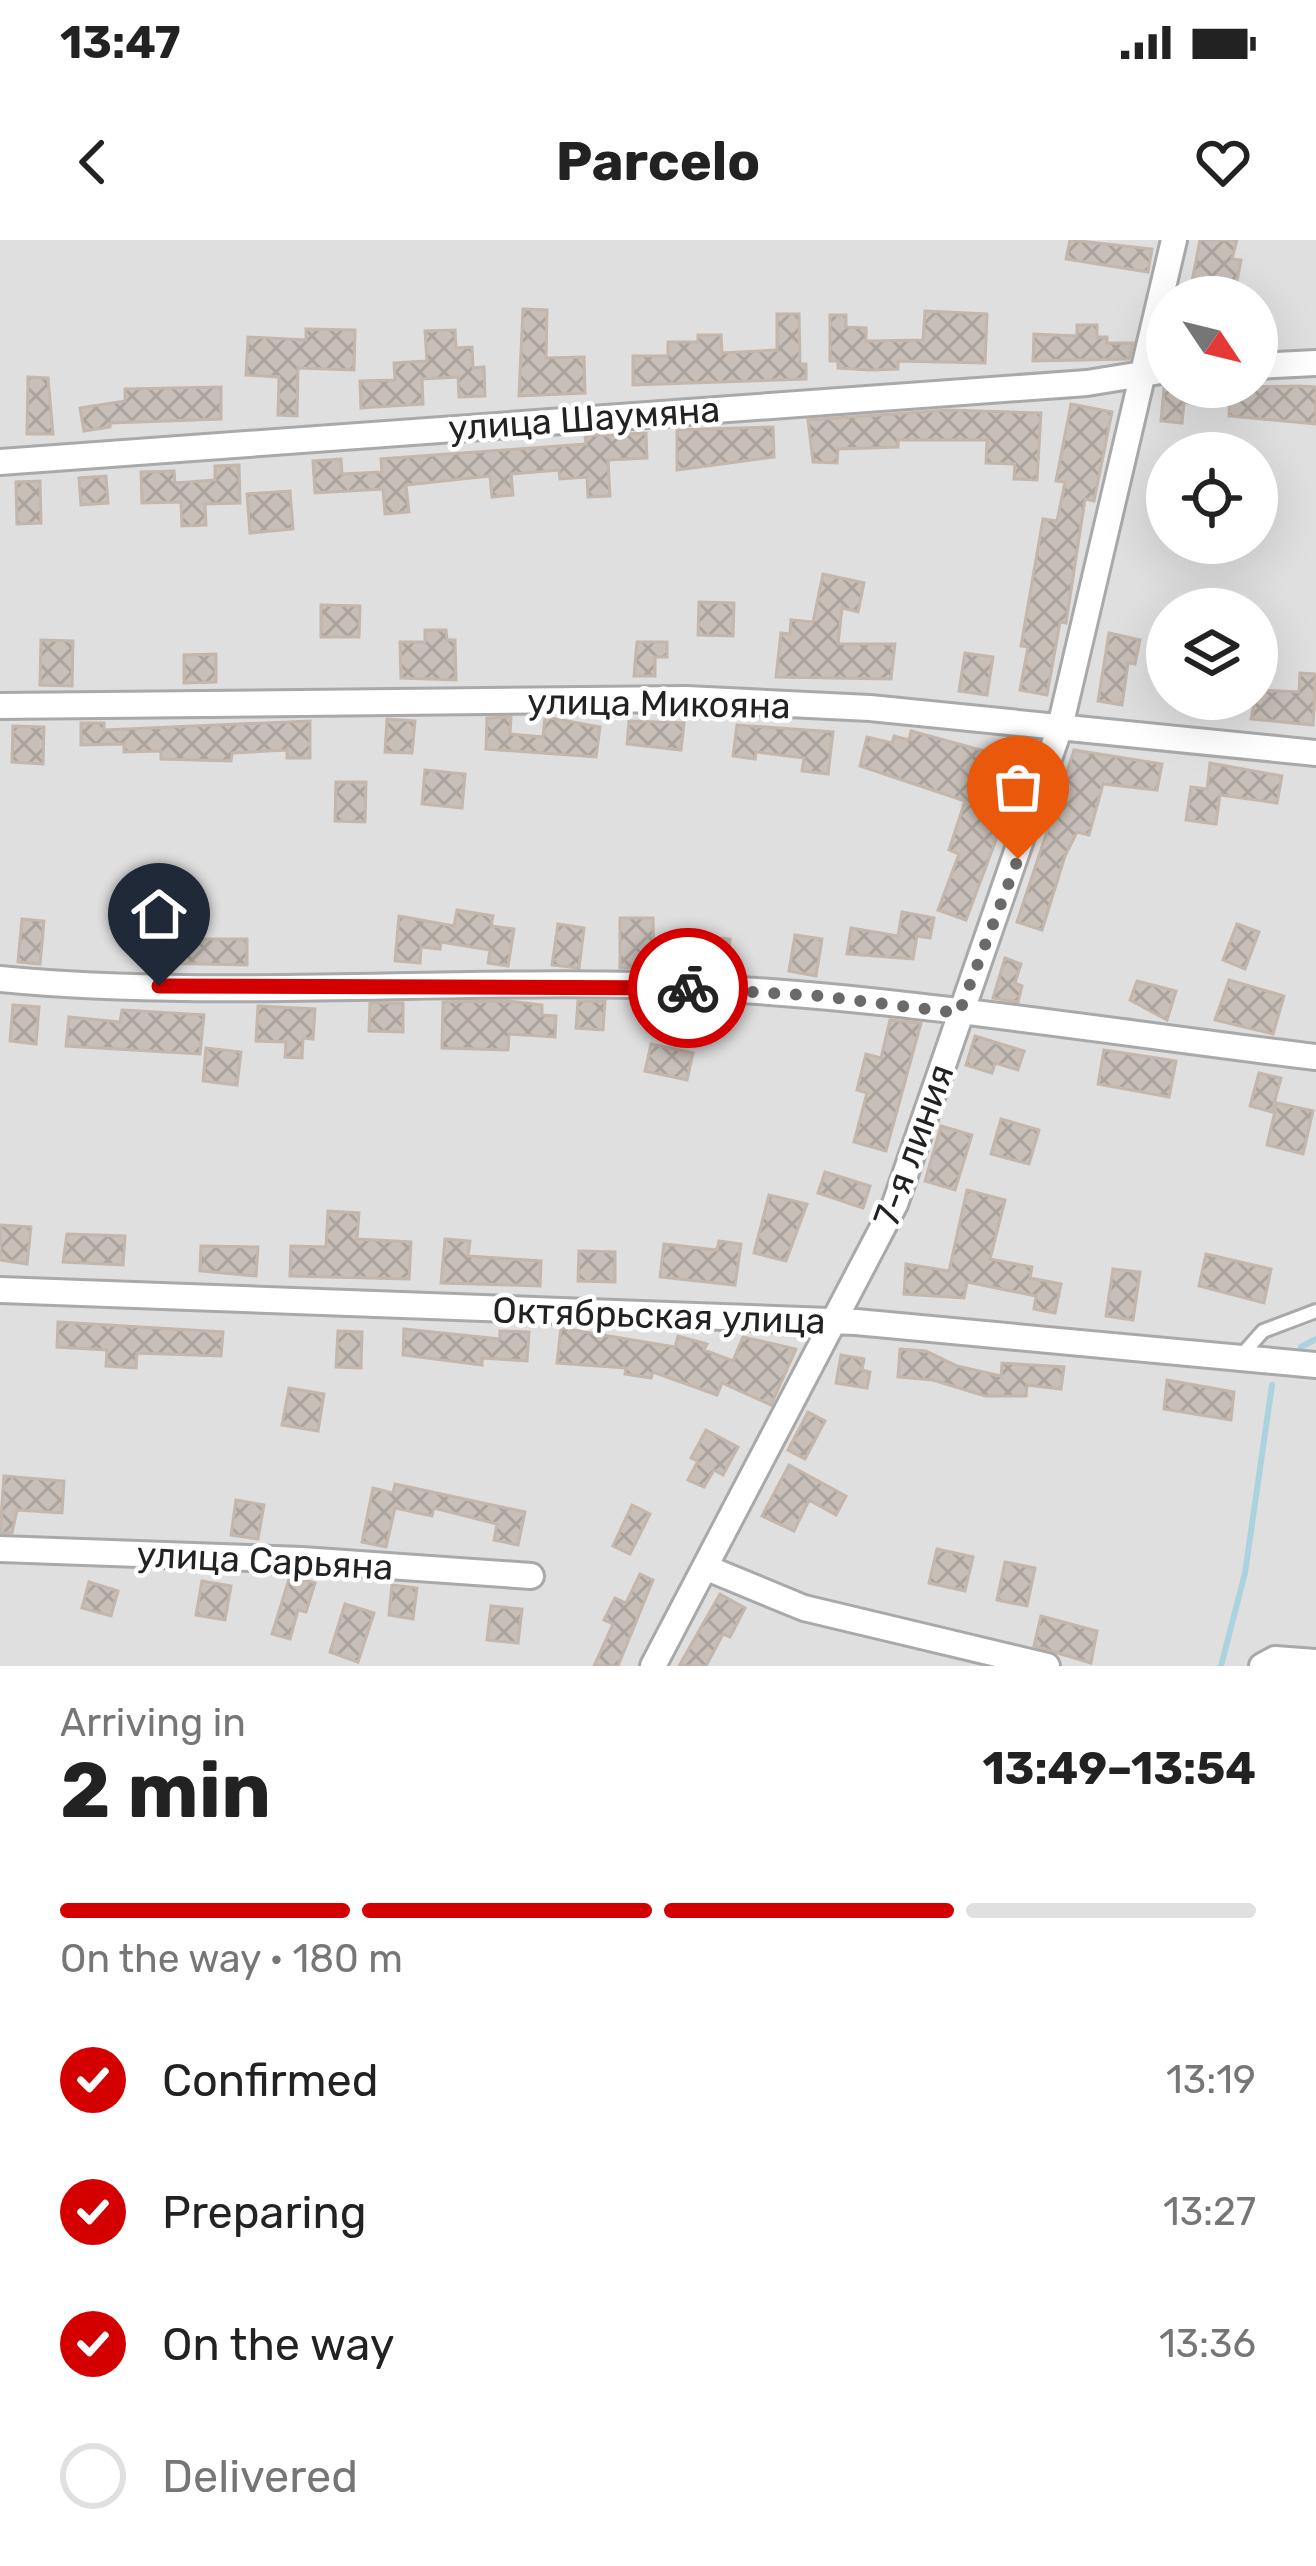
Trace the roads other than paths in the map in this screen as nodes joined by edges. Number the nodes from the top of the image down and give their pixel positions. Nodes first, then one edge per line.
1 (1174, 240) edge
2 (1169, 276) edge
3 (1316, 363) edge
4 (1278, 365) edge
5 (1146, 373) edge
6 (1147, 408) edge
7 (0, 462) edge
8 (0, 706) edge
9 (1060, 728) junction
10 (1316, 753) edge
11 (0, 979) edge
12 (959, 1013) junction
13 (1316, 1057) edge
14 (0, 1290) edge
15 (1316, 1311) edge
16 (837, 1321) junction
17 (1239, 1358) junction
18 (1316, 1365) edge
19 (0, 1549) edge
20 (707, 1568) junction
21 (531, 1576) dead end
22 (1316, 1662) edge
23 (653, 1666) edge
24 (1047, 1666) edge
25 (1262, 1666) edge

1 - 2 street, 7-я линия
3 - 4 street
5 - 7 street, улица Шаумяна
6 - 9 street, 7-я линия
8 - 9 street, улица Микояна
9 - 10 street, улица Микояна
9 - 12 street, 7-я линия
11 - 12 street
12 - 13 street
12 - 16 street, 7-я линия
14 - 16 street, Октябрьская улица
15 - 17 lane
16 - 17 street, Октябрьская улица
16 - 20 street, 7-я линия
17 - 18 street, Октябрьская улица
19 - 21 street, улица Сарьяна
20 - 23 street, 7-я линия
20 - 24 street
22 - 25 street

